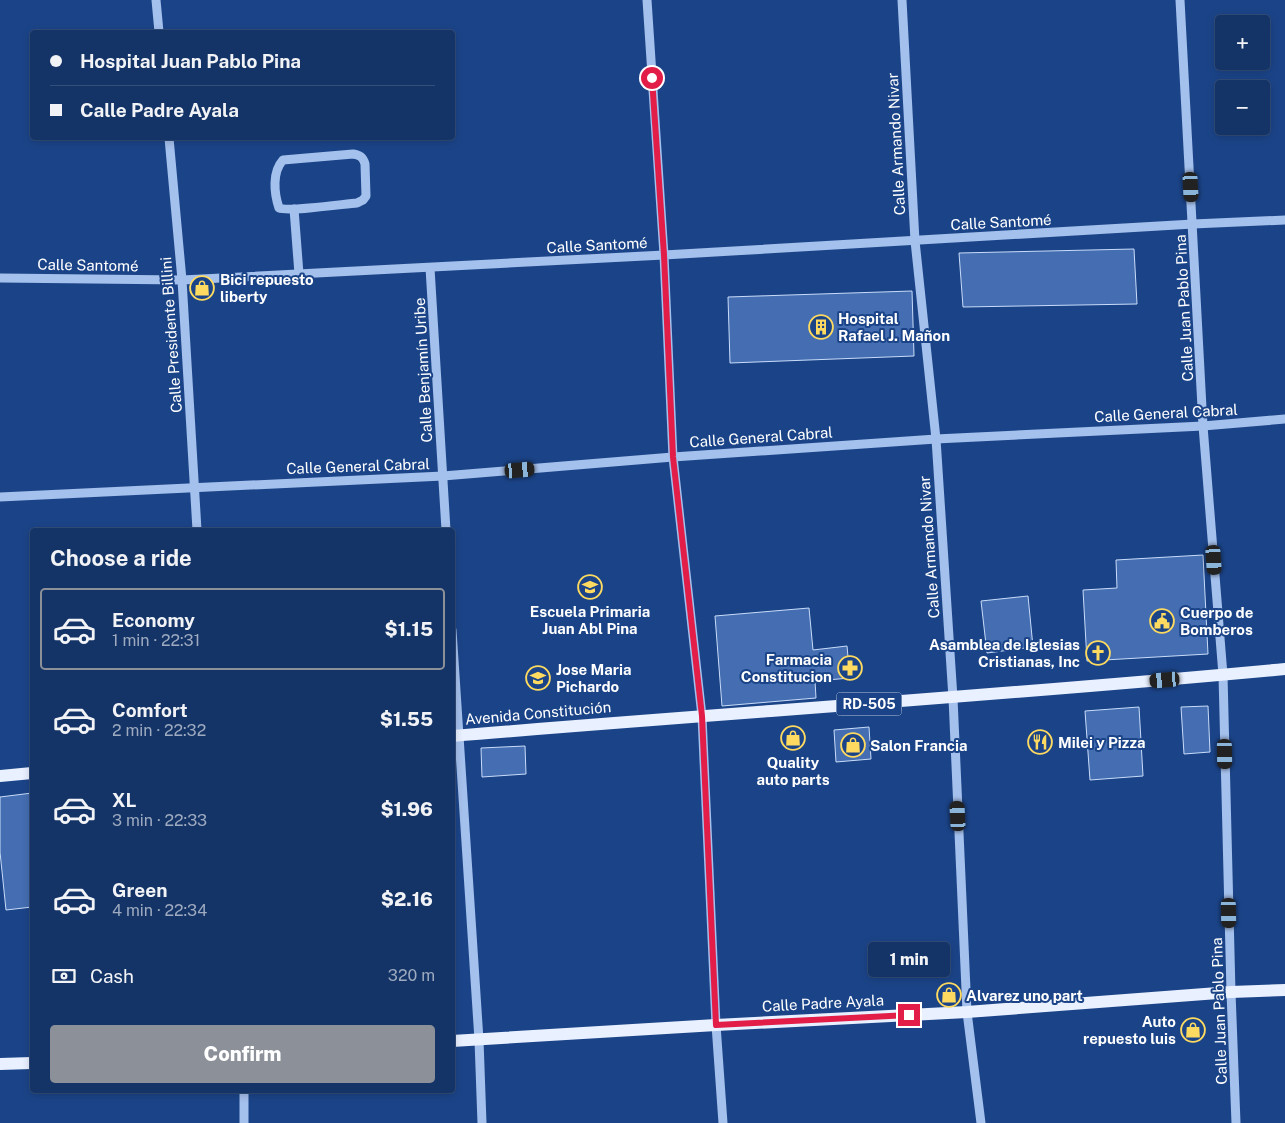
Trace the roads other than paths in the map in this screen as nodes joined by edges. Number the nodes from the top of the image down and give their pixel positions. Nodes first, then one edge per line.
1 (156, 0) edge
2 (646, 0) edge
3 (902, 0) edge
4 (1180, 0) edge
5 (159, 30) edge
6 (169, 140) edge
7 (294, 209) junction
8 (1285, 220) edge
9 (1193, 224) junction
10 (915, 241) junction
11 (664, 255) junction
12 (430, 268) junction
13 (299, 274) junction
14 (0, 278) edge
15 (182, 280) junction
16 (1285, 419) edge
17 (1203, 426) junction
18 (936, 439) junction
19 (673, 457) junction
20 (443, 476) junction
21 (194, 487) junction
22 (0, 497) edge
23 (198, 528) edge
24 (446, 528) edge
25 (1285, 669) edge
26 (1222, 675) junction
27 (953, 698) junction
28 (455, 710) edge
29 (702, 716) junction
30 (456, 736) edge
31 (30, 773) edge
32 (0, 776) edge
33 (1285, 990) edge
34 (1231, 992) junction
35 (967, 1012) junction
36 (716, 1025) junction
37 (479, 1040) junction
38 (455, 1041) edge
39 (30, 1063) edge
40 (0, 1064) edge
41 (244, 1093) edge
42 (244, 1123) edge
43 (482, 1123) edge
44 (723, 1123) edge
45 (981, 1123) edge
46 (1236, 1123) edge

1 - 5 street
2 - 11 street
3 - 10 street, Calle Armando Nivar
4 - 9 street, Calle Juan Pablo Pina
6 - 15 street, Calle Presidente Billini
7 - 7 street
7 - 13 street
8 - 9 street, Calle Santomé
9 - 10 street, Calle Santomé
9 - 17 street, Calle Juan Pablo Pina
10 - 11 street, Calle Santomé
10 - 18 street, Calle Armando Nivar
11 - 12 street, Calle Santomé
11 - 19 street
12 - 13 street, Calle Santomé
12 - 20 street, Calle Benjamín Uribe
13 - 15 street, Calle Santomé
14 - 15 street, Calle Santomé
15 - 21 street, Calle Presidente Billini
16 - 17 street, Calle General Cabral
17 - 18 street, Calle General Cabral
17 - 26 street, Calle Juan Pablo Pina
18 - 19 street, Calle General Cabral
18 - 27 street, Calle Armando Nivar
19 - 20 street, Calle General Cabral
19 - 29 street
20 - 21 street, Calle General Cabral
20 - 24 street, Calle Benjamín Uribe
21 - 22 street, Calle General Cabral
21 - 23 street, Calle Presidente Billini
25 - 26 main road, Avenida Constitución / RD-505
26 - 27 main road, Avenida Constitución / RD-505
26 - 34 street, Calle Juan Pablo Pina
27 - 29 main road, Avenida Constitución / RD-505
27 - 35 street, Calle Armando Nivar
28 - 30 street
29 - 30 main road, Avenida Constitución / RD-505
29 - 36 street
30 - 37 street
31 - 32 main road
33 - 34 main road, Calle Padre Ayala
34 - 35 main road, Calle Padre Ayala
34 - 46 street, Calle Juan Pablo Pina
35 - 36 main road, Calle Padre Ayala
35 - 45 street, Calle Armando Nivar
36 - 37 main road, Calle Padre Ayala
36 - 44 street
37 - 38 main road, Calle Padre Ayala
37 - 43 street
39 - 40 main road
41 - 42 street

